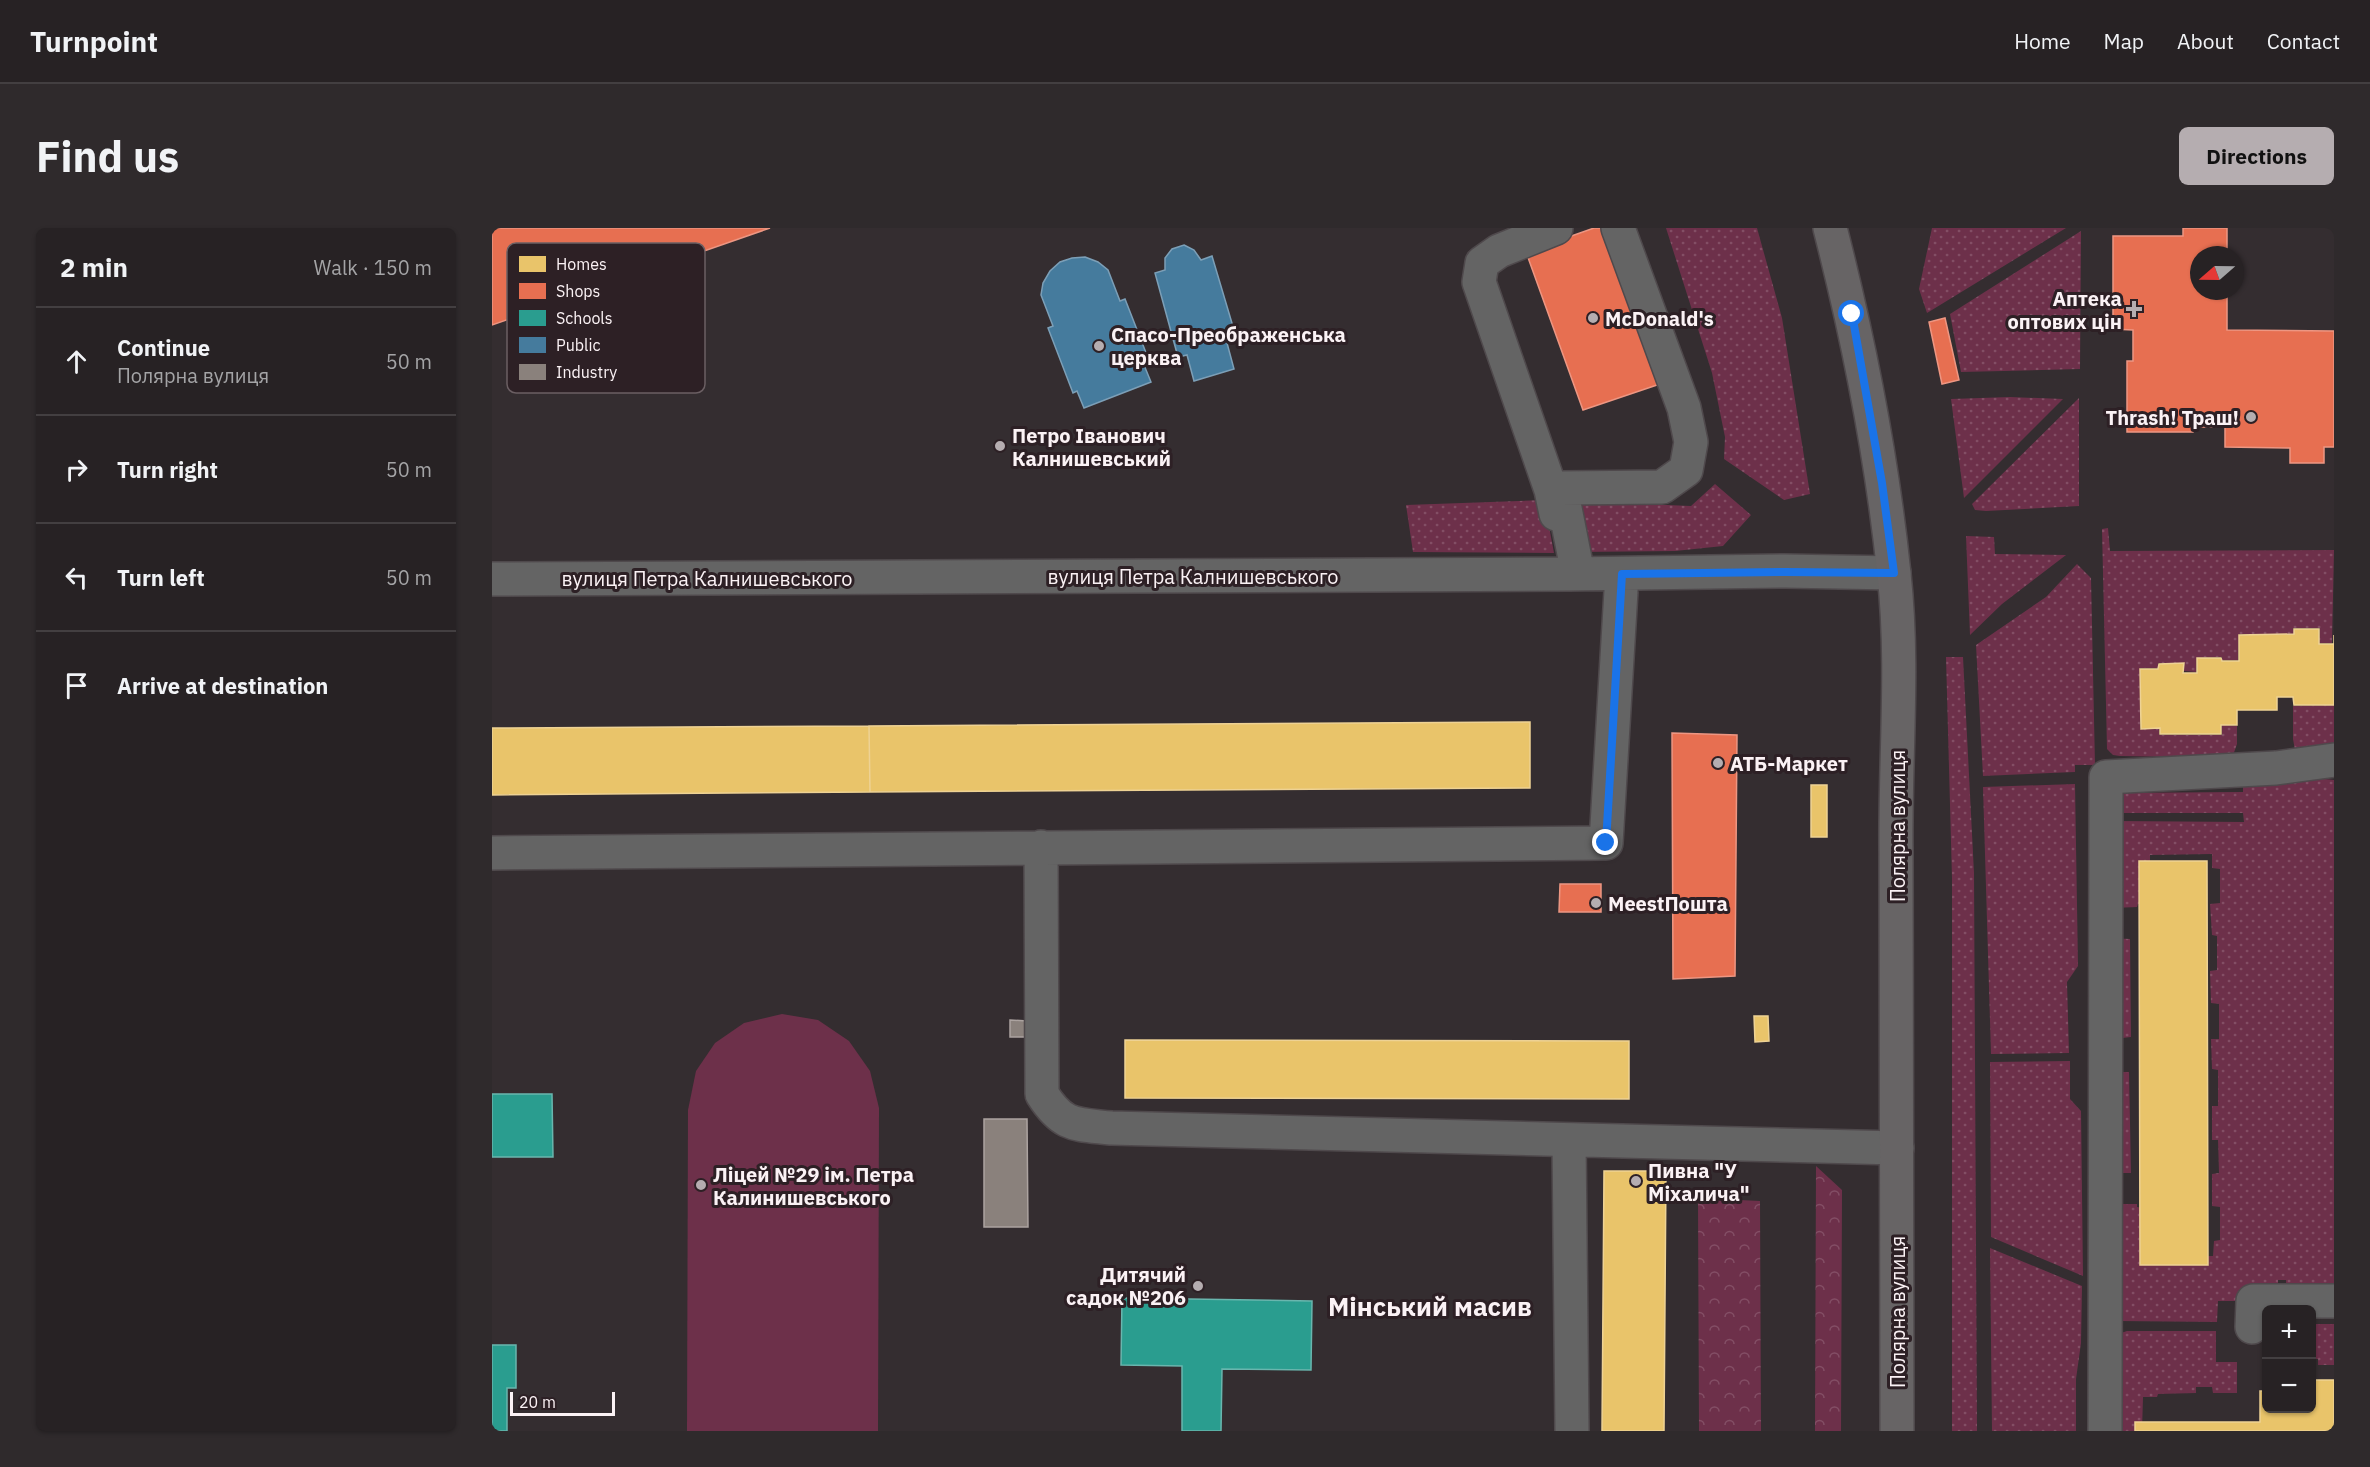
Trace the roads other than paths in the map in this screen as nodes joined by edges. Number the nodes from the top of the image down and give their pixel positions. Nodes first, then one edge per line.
1 (1556, 228) edge
2 (1618, 228) edge
3 (1830, 228) edge
4 (1894, 573) junction
5 (1573, 574) junction
6 (1622, 574) junction
7 (492, 579) edge
8 (2334, 760) edge
9 (1041, 847) junction
10 (492, 853) edge
11 (1569, 1140) junction
12 (1897, 1148) junction
13 (2334, 1301) edge
14 (2252, 1327) dead end
15 (1572, 1431) edge
16 (1897, 1431) edge
17 (2105, 1431) edge

1 - 5 street
2 - 5 street
3 - 4 main road, Полярна вулиця
4 - 6 street, вулиця Петра Калнишевського
4 - 12 main road, Полярна вулиця
5 - 6 street, вулиця Петра Калнишевського
5 - 7 street, вулиця Петра Калнишевського
6 - 9 street
8 - 17 street
9 - 10 street
9 - 11 street
11 - 12 street
11 - 15 street
12 - 16 main road, Полярна вулиця
13 - 14 street

